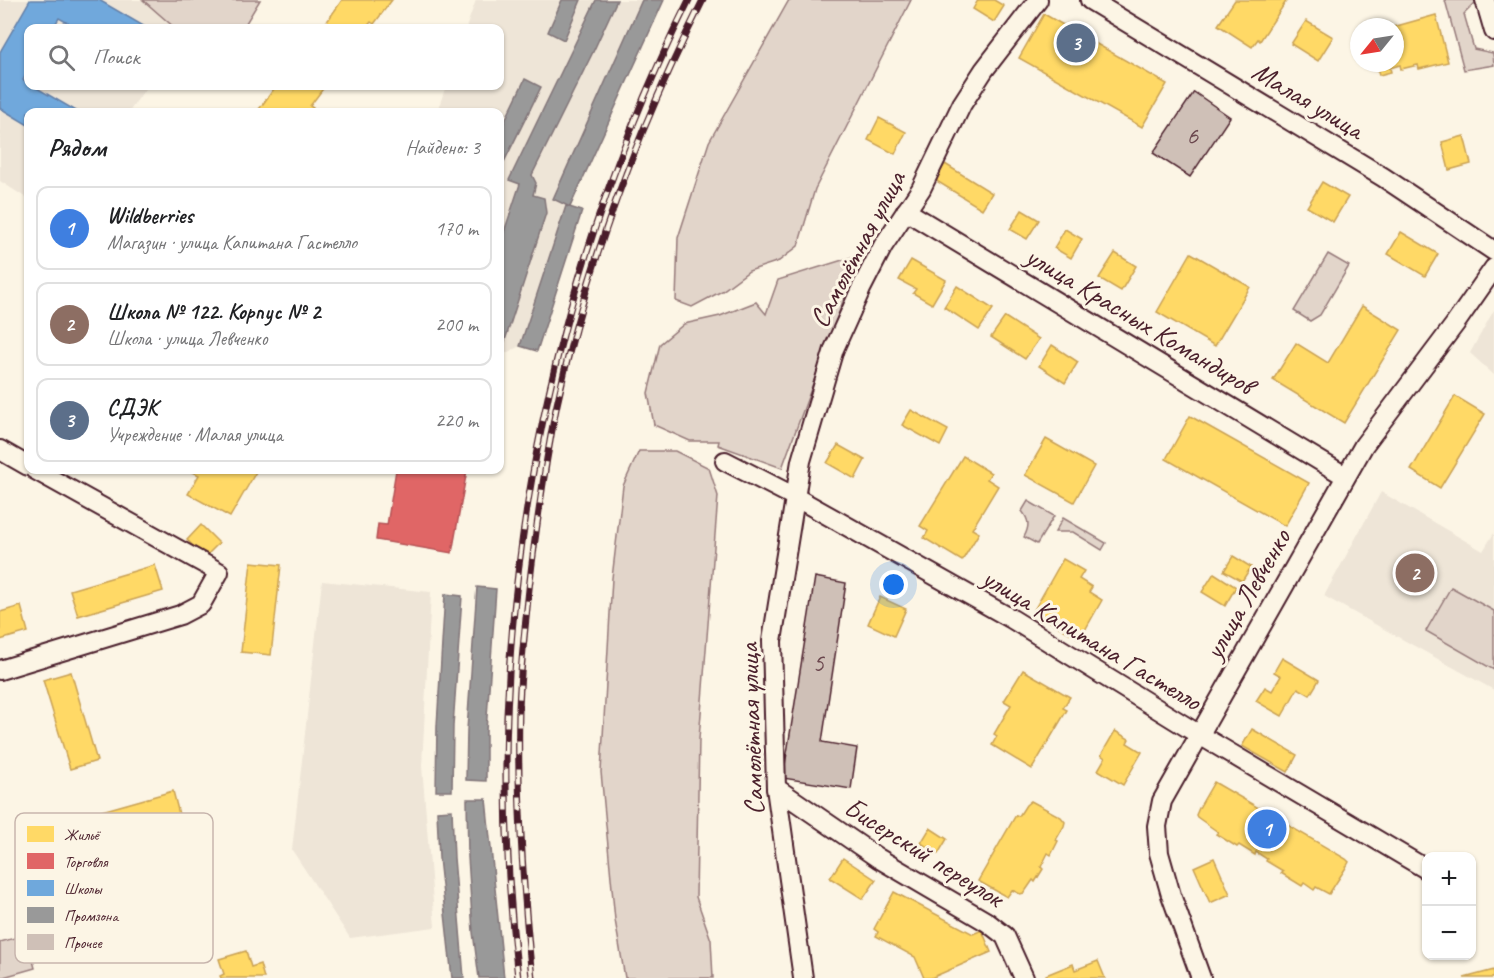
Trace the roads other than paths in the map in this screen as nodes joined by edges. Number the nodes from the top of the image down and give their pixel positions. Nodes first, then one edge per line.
1 (1038, 0) edge
2 (1090, 0) edge
3 (1485, 0) edge
4 (1494, 31) edge
5 (906, 211) junction
6 (1494, 251) edge
7 (1494, 268) edge
8 (0, 450) edge
9 (725, 461) dead end
10 (24, 464) edge
11 (42, 474) edge
12 (1345, 476) junction
13 (795, 498) junction
14 (0, 670) edge
15 (1198, 734) junction
16 (776, 788) junction
17 (1422, 867) edge
18 (1196, 976) edge
19 (803, 978) edge
20 (1024, 978) edge

1 - 5 street, Самолётная улица
2 - 6 street, Малая улица
3 - 4 street
5 - 12 street, улица Красных Командиров
5 - 13 street, Самолётная улица
7 - 12 street, улица Левченко
8 - 10 street
9 - 13 street, улица Капитана Гастелло
11 - 14 street
12 - 15 street, улица Левченко
13 - 15 street, улица Капитана Гастелло
13 - 16 street, Самолётная улица
15 - 17 street, улица Капитана Гастелло
15 - 18 street, улица Левченко
16 - 19 street, Самолётная улица
16 - 20 street, Бисерский переулок

